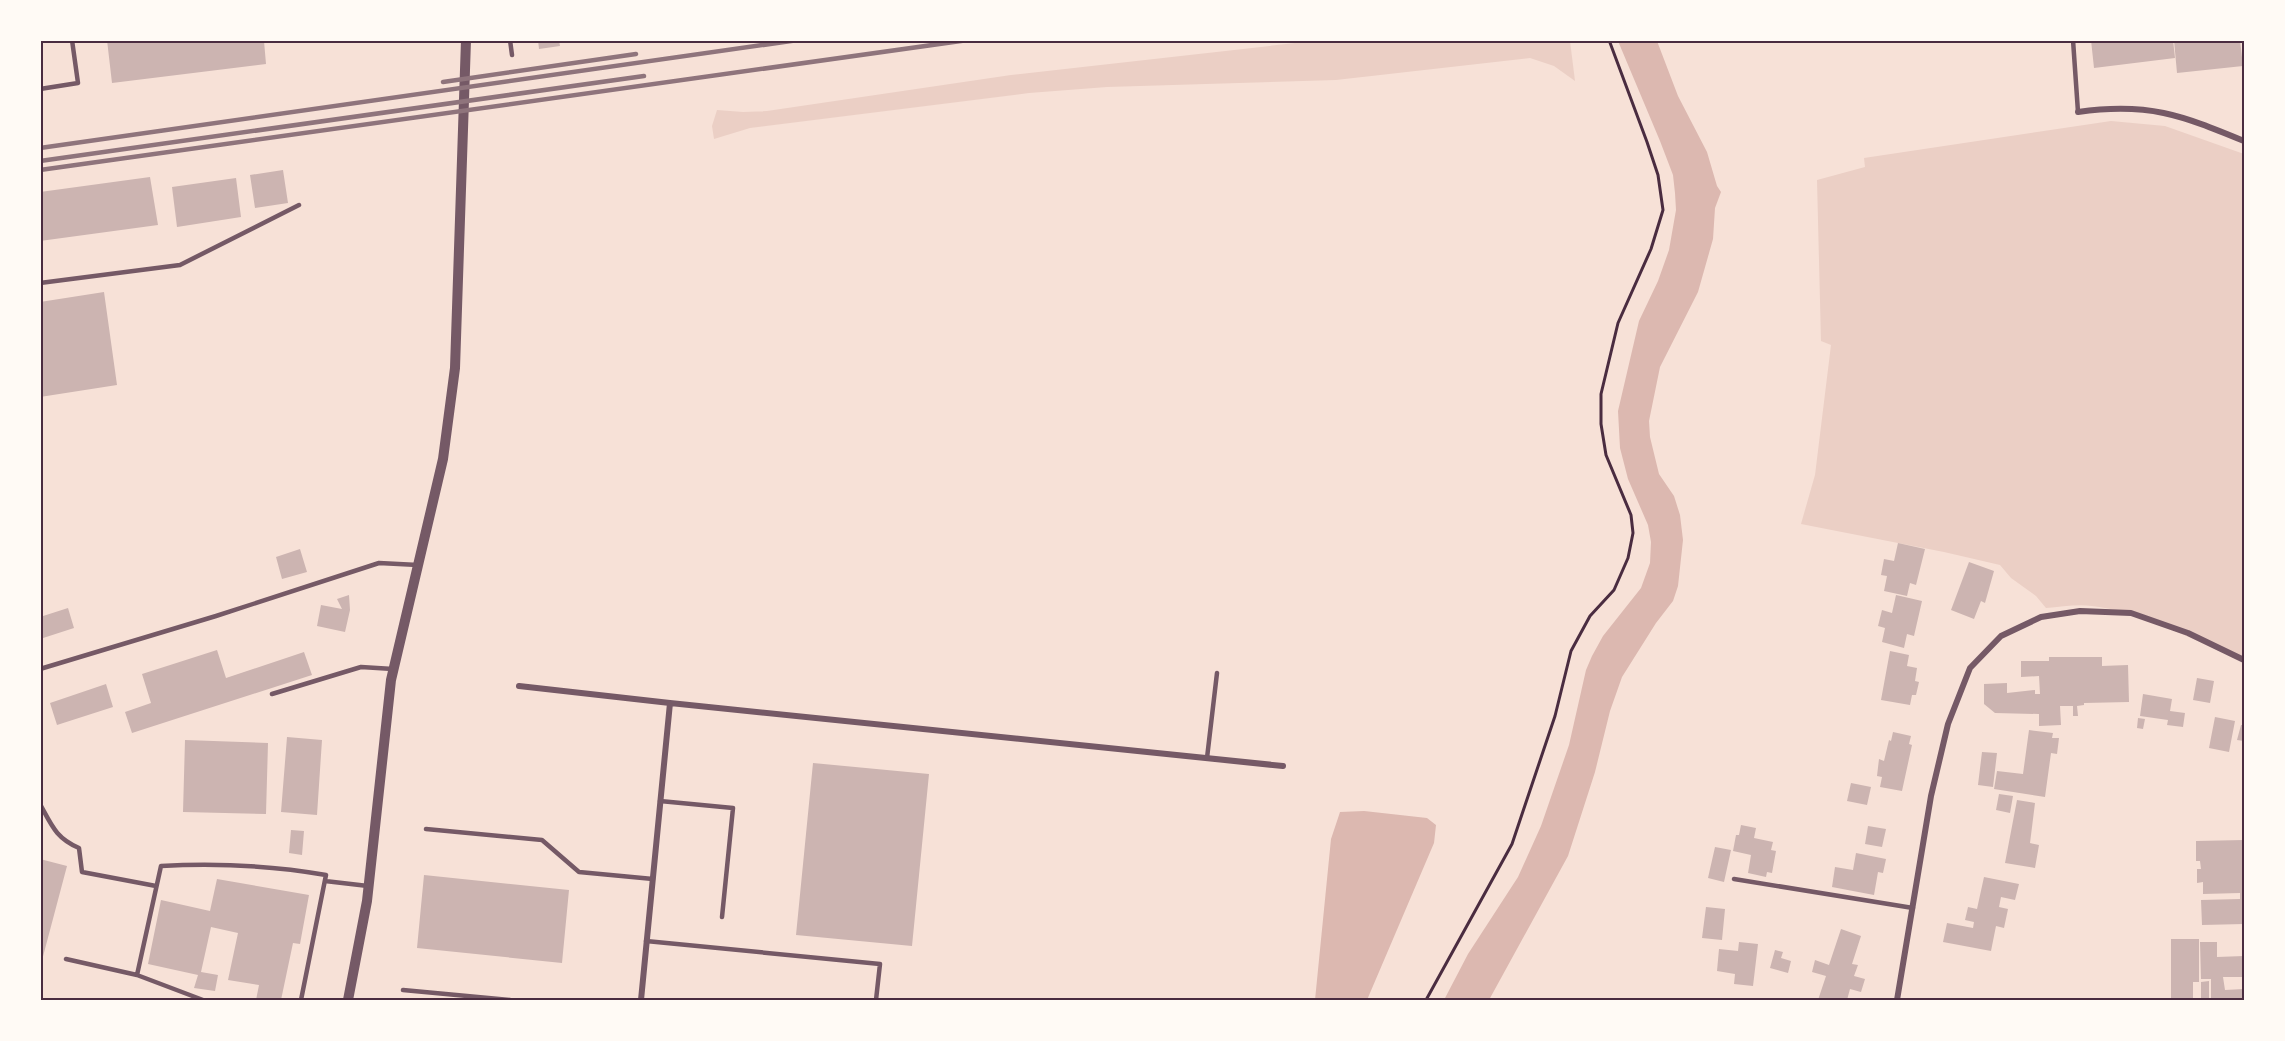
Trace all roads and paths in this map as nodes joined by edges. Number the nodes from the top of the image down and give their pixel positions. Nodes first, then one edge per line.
1 (72, 40) edge
2 (466, 40) edge
3 (510, 40) edge
4 (1609, 40) edge
5 (2073, 40) edge
6 (512, 56) dead end
7 (40, 89) edge
8 (2078, 112) joint
9 (2244, 141) edge
10 (299, 205) dead end
11 (40, 283) edge
12 (418, 565) junction
13 (2244, 660) edge
14 (40, 669) edge
15 (393, 669) junction
16 (1216, 673) dead end
17 (519, 686) dead end
18 (272, 694) dead end
19 (670, 704) junction
20 (1207, 758) junction
21 (1283, 766) dead end
22 (660, 801) junction
23 (40, 804) edge
24 (426, 829) dead end
25 (653, 879) junction
26 (1734, 879) dead end
27 (325, 880) junction
28 (156, 886) junction
29 (368, 886) junction
30 (1913, 908) junction
31 (723, 917) dead end
32 (646, 941) junction
33 (66, 959) dead end
34 (137, 975) junction
35 (403, 990) dead end
36 (203, 1000) edge
37 (301, 1000) edge
38 (348, 1000) edge
39 (510, 1000) edge
40 (640, 1000) edge
41 (876, 1000) edge
42 (1426, 1000) edge
43 (1897, 1000) edge

1 - 7 lane
2 - 12 street
3 - 6 lane
4 - 42 path
5 - 8 lane
8 - 9 street
10 - 11 lane
12 - 14 lane
12 - 15 street
13 - 30 street
15 - 18 lane
15 - 29 street
16 - 20 lane
17 - 19 street
19 - 20 street
19 - 22 street
20 - 21 street
22 - 25 street
22 - 31 lane
23 - 28 lane
24 - 25 lane
25 - 32 street
26 - 30 lane
27 - 28 lane
27 - 29 lane
27 - 37 lane
28 - 34 lane
29 - 38 street
30 - 43 street
32 - 40 street
32 - 41 lane
33 - 34 lane
34 - 36 lane
35 - 39 lane

